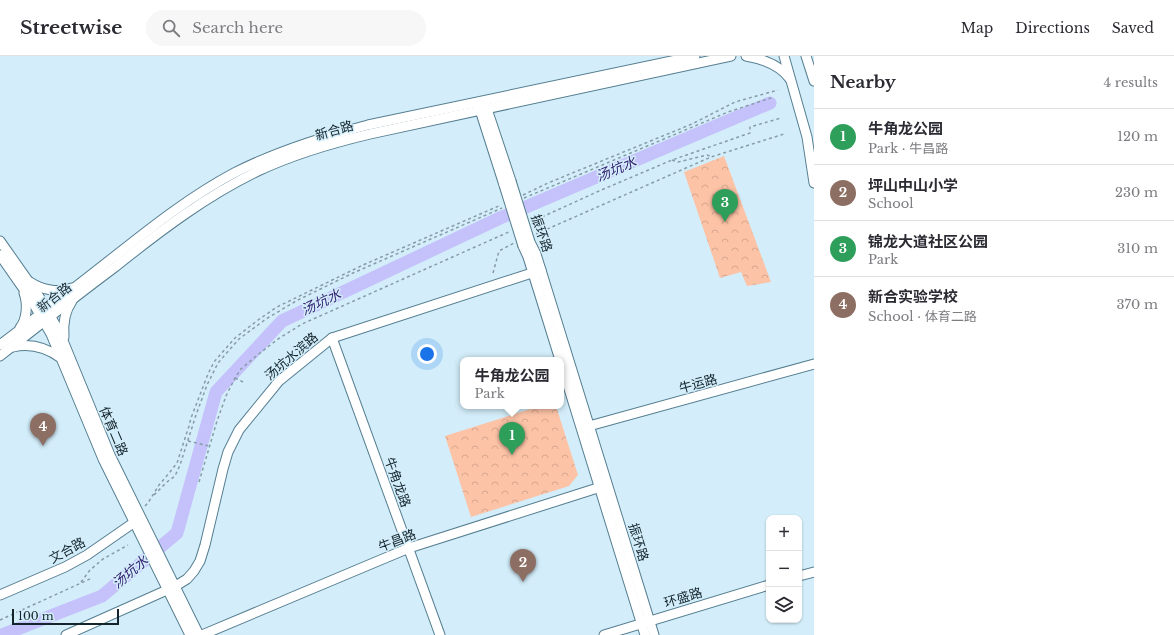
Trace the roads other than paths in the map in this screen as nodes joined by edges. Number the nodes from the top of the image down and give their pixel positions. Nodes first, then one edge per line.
1 (695, 56) edge
2 (731, 56) edge
3 (746, 56) edge
4 (784, 56) edge
5 (806, 56) edge
6 (814, 56) edge
7 (813, 78) edge
8 (792, 83) junction
9 (483, 107) junction
10 (814, 183) edge
11 (0, 241) edge
12 (0, 255) edge
13 (537, 271) junction
14 (25, 283) junction
15 (75, 287) junction
16 (74, 299) junction
17 (45, 316) junction
18 (16, 333) junction
19 (332, 338) junction
20 (65, 346) junction
21 (2, 351) edge
22 (559, 357) edge
23 (61, 358) junction
24 (814, 364) edge
25 (564, 372) edge
26 (589, 426) junction
27 (603, 486) junction
28 (139, 516) junction
29 (409, 548) junction
30 (814, 572) edge
31 (802, 575) edge
32 (766, 586) edge
33 (171, 589) junction
34 (0, 595) edge
35 (646, 622) junction
36 (66, 635) edge
37 (190, 635) edge
38 (199, 635) edge
39 (202, 635) edge
40 (440, 635) edge
41 (604, 635) edge
42 (645, 635) edge
43 (654, 635) edge

1 - 9 street, 新合路
2 - 9 street, 新合路
3 - 8 street
4 - 8 street
5 - 7 street
6 - 7 street
8 - 10 street
9 - 13 street, 振环路, bridge
9 - 15 street, 新合路
9 - 16 street, 新合路
11 - 14 street, 体育二路
12 - 14 street, 体育二路
13 - 19 street, 汤坑水滨路
13 - 22 street, 振环路
13 - 26 street, 振环路
14 - 15 street
14 - 17 street, 体育二路
14 - 18 street
15 - 17 street, 新合路
16 - 17 street, 新合路
16 - 20 street
17 - 18 street, 新合路
17 - 20 street, 体育二路
17 - 21 street, 新合路
17 - 23 street, 体育二路
18 - 21 street, 新合路
19 - 29 street, 牛角龙路
19 - 33 street, 汤坑水滨路
20 - 28 street, 体育二路
21 - 23 street
23 - 28 street, 体育二路
24 - 26 street, 牛运路
25 - 27 street, 振环路
26 - 27 street, 振环路
27 - 29 street, 牛昌路
27 - 35 street, 振环路
28 - 33 street, 体育二路
28 - 34 street, 文合路
29 - 39 street, 牛昌路
29 - 40 street, 牛角龙路
30 - 31 street
32 - 35 street, 环盛路
33 - 36 street, 汤坑水滨路
33 - 37 street, 体育二路
33 - 38 street, 体育二路
35 - 41 street, 环盛路
35 - 42 street, 振环路
35 - 43 street, 振环路

